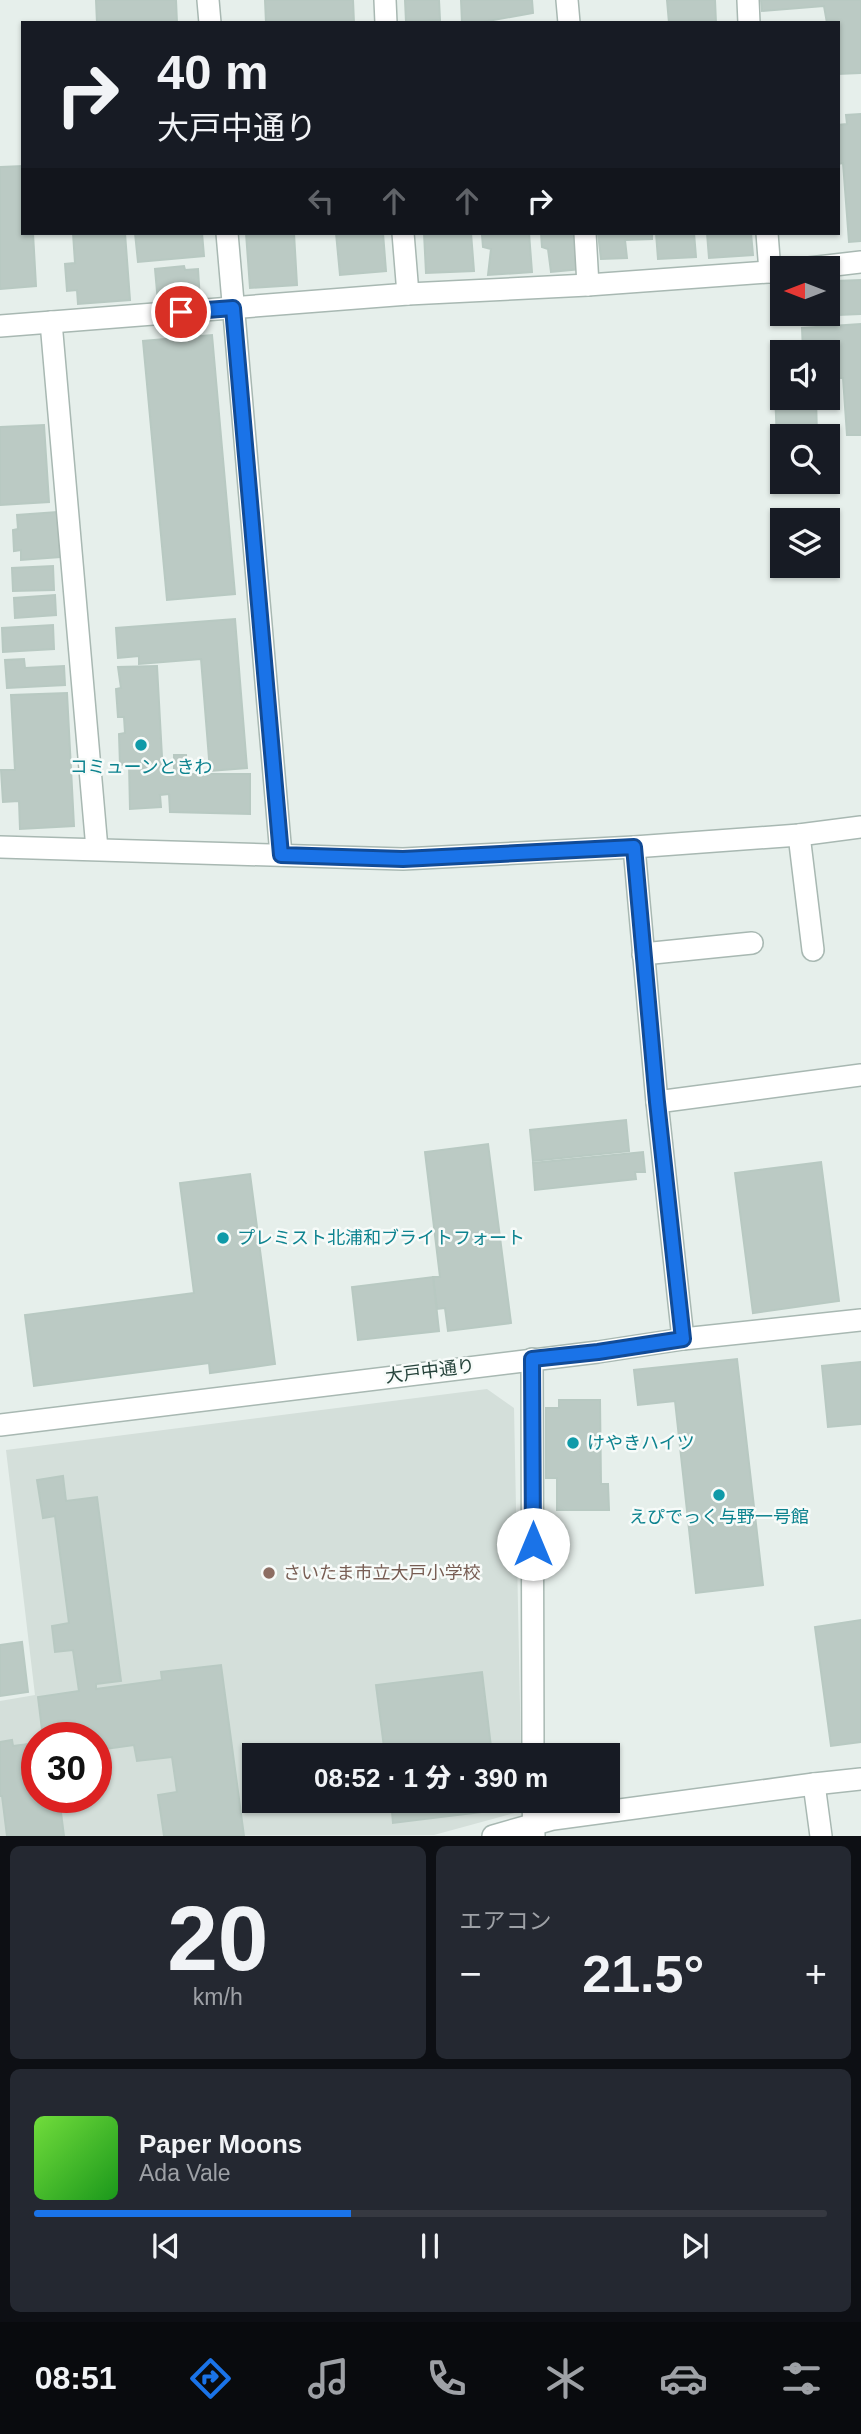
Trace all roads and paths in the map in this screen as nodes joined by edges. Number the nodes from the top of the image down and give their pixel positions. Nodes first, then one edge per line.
1 (208, 0) edge
2 (385, 0) edge
3 (567, 0) edge
4 (748, 0) edge
5 (210, 21) edge
6 (387, 21) edge
7 (569, 21) edge
8 (749, 21) edge
9 (227, 235) edge
10 (404, 235) edge
11 (585, 235) edge
12 (767, 235) edge
13 (772, 256) edge
14 (861, 262) edge
15 (840, 264) edge
16 (770, 271) edge
17 (588, 285) junction
18 (408, 294) junction
19 (233, 308) junction
20 (51, 322) junction
21 (0, 326) edge
22 (861, 827) edge
23 (799, 835) junction
24 (0, 846) edge
25 (634, 847) junction
26 (97, 849) junction
27 (281, 855) junction
28 (751, 943) dead end
29 (813, 950) dead end
30 (643, 954) junction
31 (861, 1075) edge
32 (657, 1102) junction
33 (861, 1320) edge
34 (683, 1339) junction
35 (532, 1359) junction
36 (0, 1425) edge
37 (533, 1743) edge
38 (861, 1779) edge
39 (814, 1784) junction
40 (533, 1830) edge
41 (493, 1836) edge
42 (821, 1836) edge

1 - 5 street
2 - 6 street
3 - 7 street
4 - 8 street
9 - 19 street
10 - 18 street
11 - 17 street
12 - 13 street
14 - 15 street
16 - 17 street
17 - 18 street
18 - 19 street
19 - 20 street
19 - 27 street
20 - 21 street
20 - 26 street
22 - 23 street
23 - 25 street
23 - 29 street
24 - 26 street
25 - 27 street
25 - 30 street
26 - 27 street
28 - 30 street
30 - 32 street
31 - 32 street
32 - 34 street
33 - 34 street, 大戸中通り
34 - 35 street, 大戸中通り
35 - 36 street, 大戸中通り
35 - 37 street
38 - 39 street
39 - 40 street
39 - 42 street
40 - 41 street

